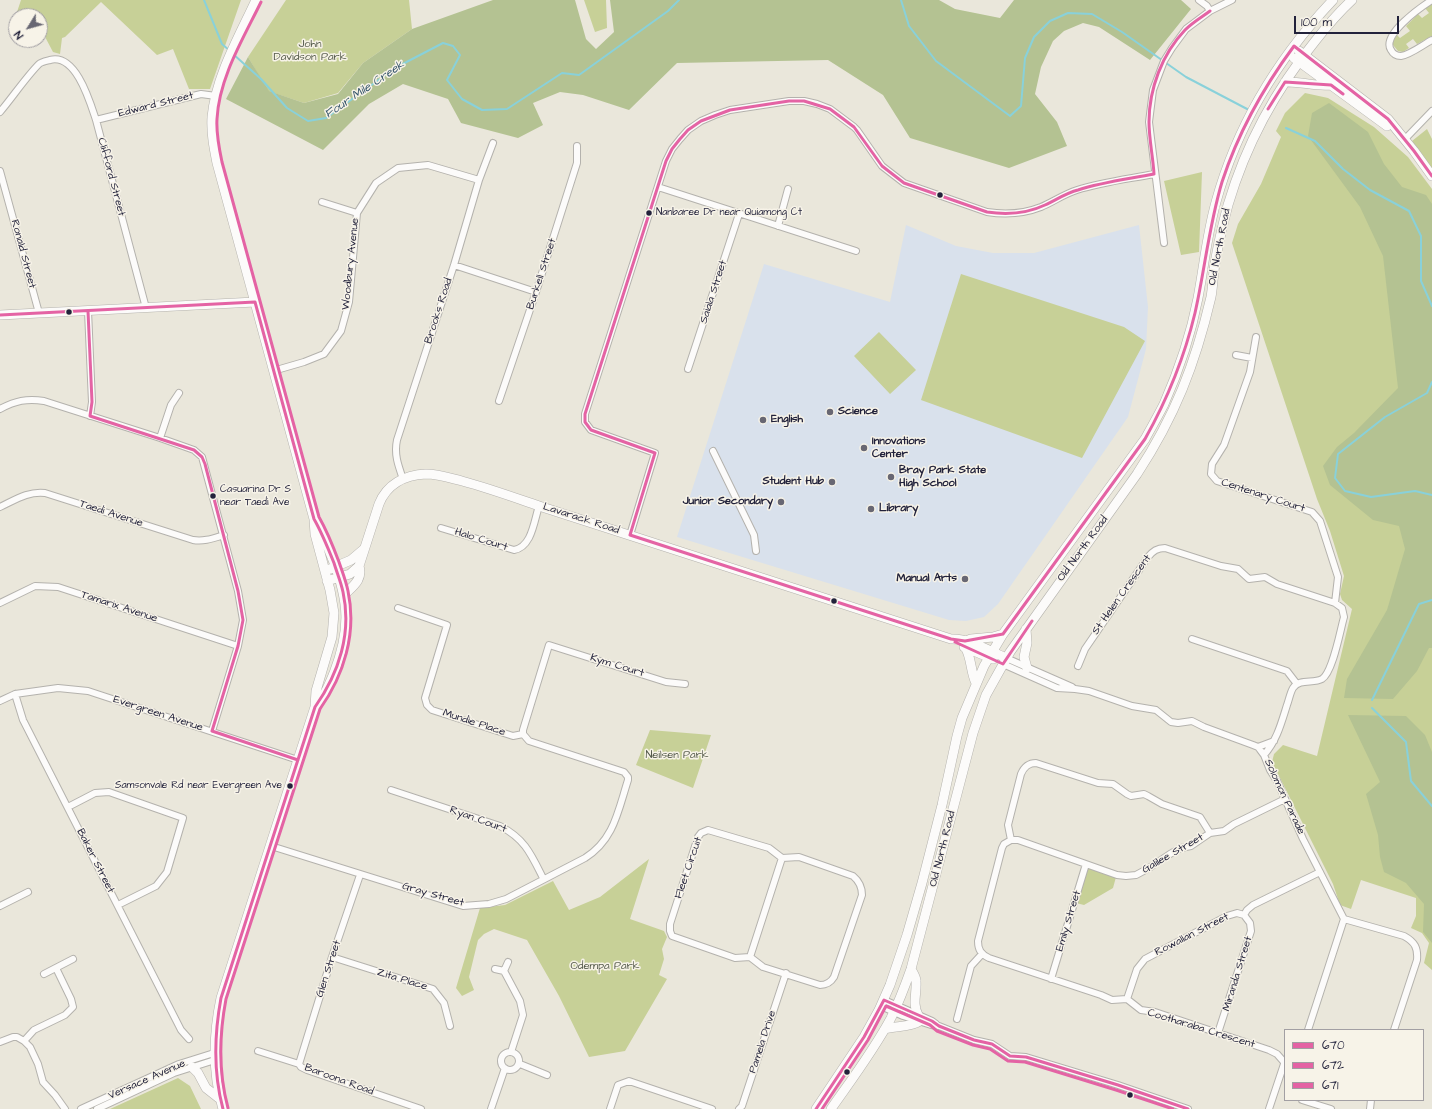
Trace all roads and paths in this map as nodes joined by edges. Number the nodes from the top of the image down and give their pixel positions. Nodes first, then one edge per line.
1 (256, 0) edge
2 (1199, 0) edge
3 (1232, 0) edge
4 (1334, 0) edge
5 (1352, 0) edge
6 (1432, 0) edge
7 (1210, 11) junction
8 (1432, 40) edge
9 (1291, 50) junction
10 (1301, 58) junction
11 (1285, 82) junction
12 (1331, 85) junction
13 (216, 96) junction
14 (1432, 111) edge
15 (0, 112) edge
16 (96, 120) junction
17 (1405, 139) junction
18 (493, 142) dead end
19 (577, 146) dead end
20 (0, 171) edge
21 (1154, 174) junction
22 (1432, 176) edge
23 (479, 180) junction
24 (658, 187) junction
25 (788, 189) dead end
26 (322, 202) dead end
27 (357, 213) junction
28 (739, 214) junction
29 (778, 226) junction
30 (1164, 242) dead end
31 (856, 251) dead end
32 (454, 265) junction
33 (536, 292) junction
34 (255, 302) junction
35 (146, 308) junction
36 (88, 311) junction
37 (39, 313) junction
38 (0, 315) edge
39 (1256, 337) dead end
40 (1236, 355) dead end
41 (1252, 358) junction
42 (688, 369) dead end
43 (274, 371) junction
44 (179, 394) dead end
45 (499, 402) dead end
46 (0, 409) edge
47 (90, 416) junction
48 (160, 438) junction
49 (713, 451) dead end
50 (403, 479) junction
51 (539, 506) junction
52 (0, 507) edge
53 (314, 519) junction
54 (441, 528) dead end
55 (224, 535) junction
56 (630, 535) junction
57 (364, 548) junction
58 (756, 552) dead end
59 (359, 566) junction
60 (335, 567) junction
61 (324, 570) junction
62 (339, 578) junction
63 (328, 581) junction
64 (1336, 588) junction
65 (344, 595) junction
66 (1328, 600) junction
67 (0, 603) edge
68 (1335, 603) junction
69 (398, 608) dead end
70 (1026, 630) junction
71 (1003, 634) junction
72 (1192, 639) dead end
73 (965, 644) junction
74 (238, 646) junction
75 (990, 654) junction
76 (1004, 661) junction
77 (1078, 666) dead end
78 (1027, 668) junction
79 (976, 683) junction
80 (685, 684) dead end
81 (1297, 684) junction
82 (1075, 689) junction
83 (15, 694) junction
84 (0, 701) edge
85 (316, 707) junction
86 (212, 731) junction
87 (524, 734) junction
88 (1274, 741) junction
89 (1258, 747) junction
90 (1264, 754) junction
91 (298, 760) junction
92 (390, 790) dead end
93 (1285, 799) junction
94 (68, 807) junction
95 (1210, 833) junction
96 (1011, 840) junction
97 (271, 846) junction
98 (782, 858) junction
99 (1086, 864) junction
100 (1320, 872) junction
101 (360, 875) junction
102 (543, 878) junction
103 (28, 892) dead end
104 (118, 905) junction
105 (0, 906) edge
106 (1244, 915) junction
107 (1344, 919) junction
108 (982, 954) junction
109 (332, 957) junction
110 (750, 957) junction
111 (73, 959) dead end
112 (508, 962) dead end
113 (56, 968) junction
114 (495, 969) dead end
115 (911, 969) junction
116 (504, 971) junction
117 (786, 973) junction
118 (44, 974) dead end
119 (1051, 979) junction
120 (1127, 999) junction
121 (882, 1003) junction
122 (895, 1009) junction
123 (919, 1018) junction
124 (957, 1019) dead end
125 (450, 1026) dead end
126 (885, 1029) junction
127 (1308, 1029) edge
128 (1394, 1029) edge
129 (1218, 1033) junction
130 (189, 1039) dead end
131 (24, 1041) junction
132 (0, 1042) edge
133 (258, 1051) dead end
134 (511, 1052) junction
135 (214, 1056) junction
136 (1284, 1060) edge
137 (299, 1064) junction
138 (520, 1064) junction
139 (1284, 1064) edge
140 (192, 1067) junction
141 (505, 1068) junction
142 (548, 1075) dead end
143 (220, 1099) junction
144 (1305, 1101) edge
145 (65, 1109) edge
146 (81, 1109) edge
147 (97, 1109) edge
148 (223, 1109) edge
149 (421, 1109) edge
150 (491, 1109) edge
151 (610, 1109) edge
152 (712, 1109) edge
153 (738, 1109) edge
154 (816, 1109) edge
155 (831, 1109) edge
156 (1188, 1109) edge
157 (1269, 1109) edge
158 (1331, 1109) edge

1 - 13 main road
2 - 7 street
3 - 7 street
4 - 9 main road, Old North Road
5 - 10 main road, Old North Road
6 - 8 street
7 - 21 street
9 - 10 main road
9 - 71 main road, Old North Road
10 - 11 main road, Old North Road
10 - 12 main road
10 - 17 main road
11 - 12 main road
11 - 70 main road, Old North Road
12 - 17 main road
13 - 16 street, Edward Street
13 - 34 main road
14 - 17 street
15 - 16 street, Clifford Street
16 - 35 street, Clifford Street
17 - 22 main road
18 - 23 street, Brooks Road
19 - 33 street, Burkell Street
20 - 37 street, Ronald Street
21 - 24 street
21 - 30 street
23 - 27 street, Woodbury Avenue
23 - 32 street, Brooks Road
24 - 28 street
24 - 56 street
25 - 29 street
26 - 27 street
27 - 43 street, Woodbury Avenue
28 - 29 street
28 - 42 street, Saiala Street
29 - 31 street
32 - 33 street
32 - 50 street, Brooks Road
33 - 45 street, Burkell Street
34 - 35 main road
34 - 43 main road
35 - 36 main road
36 - 37 main road
36 - 47 street
37 - 38 main road
39 - 41 street, Centenary Court
40 - 41 street
41 - 64 street, Centenary Court
43 - 53 main road
44 - 48 street
46 - 47 street
47 - 48 street
48 - 55 street
49 - 58 street
50 - 51 main road, Lavarack Road
50 - 57 main road, Lavarack Road
51 - 54 street, Halo Court
51 - 56 main road, Lavarack Road
52 - 55 street, Taedi Avenue
53 - 60 main road
53 - 61 main road
55 - 74 street
56 - 73 main road, Lavarack Road
57 - 59 main road, Lavarack Road
57 - 60 main road
59 - 62 main road
59 - 65 main road, Lavarack Road
60 - 61 main road
60 - 62 main road
61 - 63 main road
62 - 63 main road
62 - 65 main road
63 - 85 main road
64 - 66 street
64 - 68 street, Centenary Court
65 - 85 main road
66 - 68 street, St Helen Crescent
66 - 77 street, St Helen Crescent
67 - 74 street, Tamarix Avenue
68 - 81 street
69 - 87 street, Mundie Place
70 - 76 main road, Old North Road
70 - 78 main road
71 - 73 main road
71 - 75 main road, Old North Road
72 - 81 street
73 - 75 main road, Lavarack Road
73 - 79 main road
74 - 86 street
75 - 76 main road, Lavarack Road
75 - 79 main road, Old North Road
76 - 78 street, Solomon Parade
76 - 82 street, Solomon Parade
76 - 115 main road, Old North Road
78 - 82 street, Solomon Parade
79 - 121 main road, Old North Road
80 - 87 street, Kym Court
81 - 88 street
82 - 89 street, Solomon Parade
83 - 84 street
83 - 86 street, Evergreen Avenue
83 - 94 street, Baker Street
85 - 91 main road
86 - 91 street, Evergreen Avenue
87 - 102 street, Gray Street
88 - 89 street
88 - 90 street
89 - 90 street, Solomon Parade
90 - 93 street, Solomon Parade
91 - 97 main road
92 - 102 street, Ryan Court
93 - 95 street, Galilee Street
93 - 100 street, Solomon Parade
94 - 104 street, Baker Street
94 - 104 street
95 - 96 street
95 - 99 street, Galilee Street
96 - 99 street, Galilee Street
96 - 108 street
97 - 101 street, Gray Street
97 - 135 main road
98 - 110 street
98 - 110 street, Fleet Circuit
98 - 117 street
99 - 119 street, Emily Street
100 - 106 street, Rowallan Street
100 - 107 street, Solomon Parade
101 - 102 street, Gray Street
101 - 109 street, Glen Street
103 - 105 street
104 - 130 street, Baker Street
106 - 120 street, Rowallan Street
106 - 129 street, Miranda Street
107 - 127 street
107 - 128 street
108 - 119 street
108 - 124 street
109 - 125 street, Zita Place
109 - 137 street, Glen Street
110 - 117 street
111 - 113 street
112 - 116 street
113 - 118 street
113 - 131 street
114 - 116 street
115 - 122 main road, Old North Road
115 - 123 main road
116 - 134 street
117 - 153 street, Pamela Drive
119 - 120 street
120 - 129 street, Cootharaba Crescent
121 - 122 street
121 - 154 main road, Old North Road
122 - 123 street
122 - 126 main road, Old North Road
123 - 126 main road
123 - 156 street
126 - 155 main road, Old North Road
129 - 136 street, Cootharaba Crescent
131 - 132 street
131 - 145 street
133 - 137 street, Baroona Road
134 - 138 street
134 - 141 street
135 - 140 street, Versace Avenue
135 - 143 main road
135 - 146 street, Versace Avenue
137 - 149 street, Baroona Road
138 - 141 street
138 - 142 street
139 - 157 street
140 - 143 main road
140 - 147 street, Versace Avenue
141 - 150 street
143 - 148 main road
144 - 158 street
151 - 152 street

